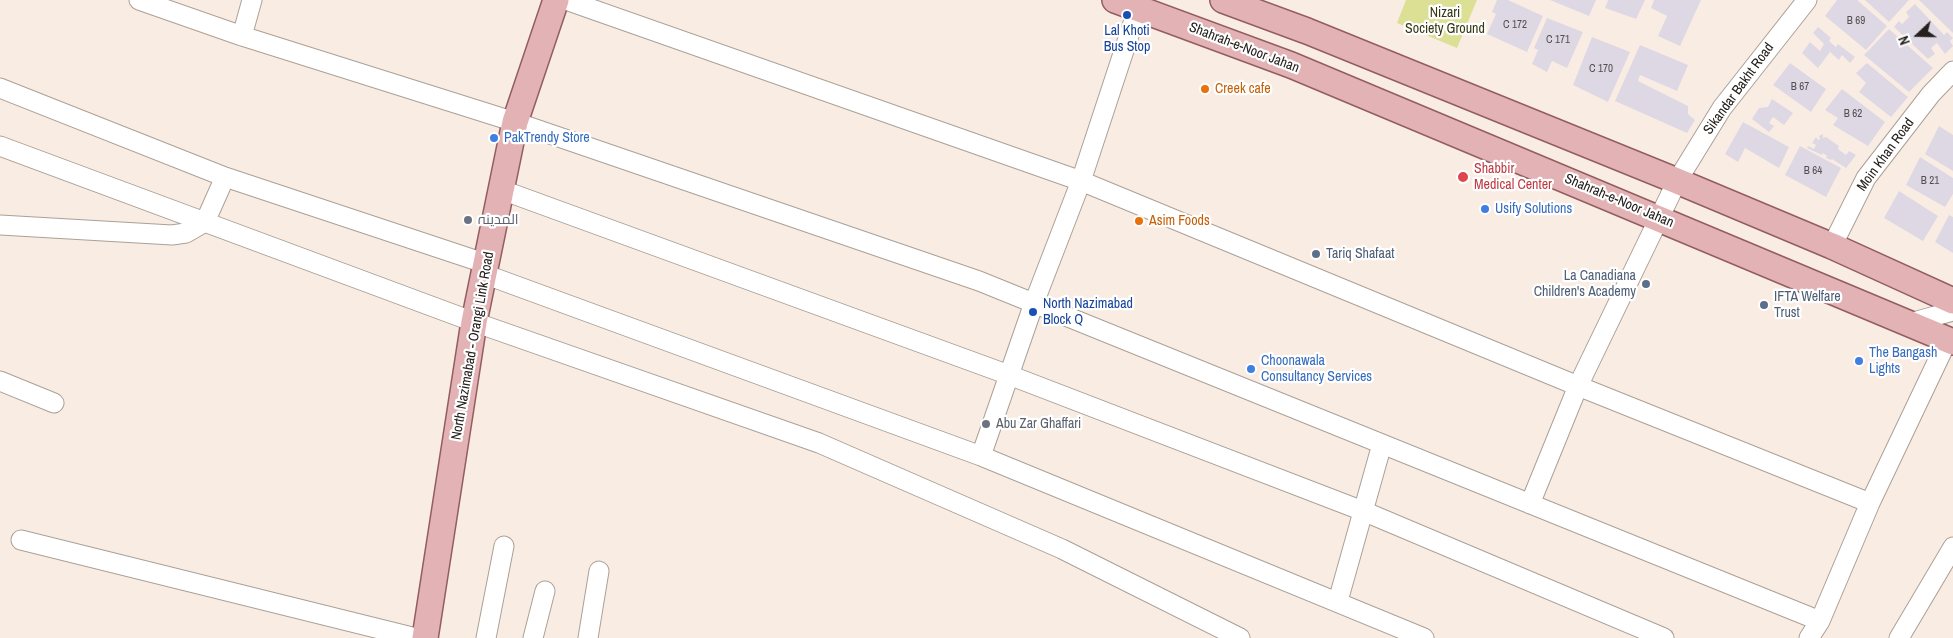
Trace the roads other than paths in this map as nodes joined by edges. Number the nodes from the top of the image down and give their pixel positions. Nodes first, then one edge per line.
1 (139, 0) edge
2 (252, 0) edge
3 (556, 0) edge
4 (566, 0) edge
5 (1115, 0) edge
6 (1223, 0) edge
7 (1807, 0) edge
8 (1138, 8) junction
9 (1307, 31) junction
10 (242, 36) junction
11 (1292, 65) junction
12 (1953, 72) edge
13 (0, 88) edge
14 (515, 122) junction
15 (0, 146) edge
16 (225, 177) junction
17 (1081, 181) junction
18 (1677, 181) junction
19 (502, 190) junction
20 (1660, 217) junction
21 (205, 222) junction
22 (0, 225) edge
23 (1832, 246) junction
24 (486, 269) junction
25 (1953, 301) edge
26 (1034, 303) junction
27 (1953, 312) edge
28 (474, 322) junction
29 (1910, 323) junction
30 (1951, 341) edge
31 (1009, 375) junction
32 (0, 381) edge
33 (1578, 386) junction
34 (54, 403) dead end
35 (1382, 444) junction
36 (981, 456) junction
37 (1870, 503) junction
38 (1530, 504) junction
39 (1363, 511) junction
40 (21, 540) dead end
41 (504, 546) dead end
42 (1953, 547) edge
43 (599, 570) dead end
44 (545, 591) dead end
45 (1338, 601) junction
46 (1820, 621) junction
47 (416, 638) edge
48 (425, 638) edge
49 (486, 638) edge
50 (533, 638) edge
51 (588, 638) edge
52 (1240, 638) edge
53 (1424, 638) edge
54 (1664, 638) edge
55 (1810, 638) edge
56 (1899, 638) edge

1 - 10 street
2 - 10 street
3 - 14 main road, North Nazimabad - Orangi Link Road
4 - 17 street
5 - 8 main road, Shahrah-e-Noor Jahan
6 - 9 main road
7 - 18 street, Sikandar Bakht Road
8 - 11 main road, Shahrah-e-Noor Jahan
8 - 17 street
9 - 11 main road
9 - 18 main road
10 - 14 street
11 - 20 main road, Shahrah-e-Noor Jahan
12 - 23 street, Moin Khan Road
13 - 16 street
14 - 19 main road, North Nazimabad - Orangi Link Road
14 - 26 street
15 - 21 street
16 - 21 street
16 - 24 street
17 - 26 street
17 - 33 street
18 - 20 street, Sikandar Bakht Road
18 - 23 main road
19 - 24 main road, North Nazimabad - Orangi Link Road
19 - 31 street
20 - 29 main road, Shahrah-e-Noor Jahan
20 - 33 street, Sikandar Bakht Road
21 - 22 street
21 - 28 street
23 - 25 main road
24 - 28 main road, North Nazimabad - Orangi Link Road
24 - 36 street
26 - 31 street
26 - 35 street
27 - 29 street
28 - 48 main road, North Nazimabad - Orangi Link Road
28 - 52 street
29 - 30 main road, Shahrah-e-Noor Jahan
30 - 37 street
31 - 36 street
31 - 39 street
32 - 34 street
33 - 37 street
33 - 38 street, Sikandar Bakht Road
35 - 38 street
35 - 39 street
36 - 45 street
37 - 46 street
38 - 46 street
39 - 45 street
39 - 54 street
40 - 47 street
41 - 49 street
42 - 56 street
43 - 51 street
44 - 50 street
45 - 53 street
46 - 55 street

